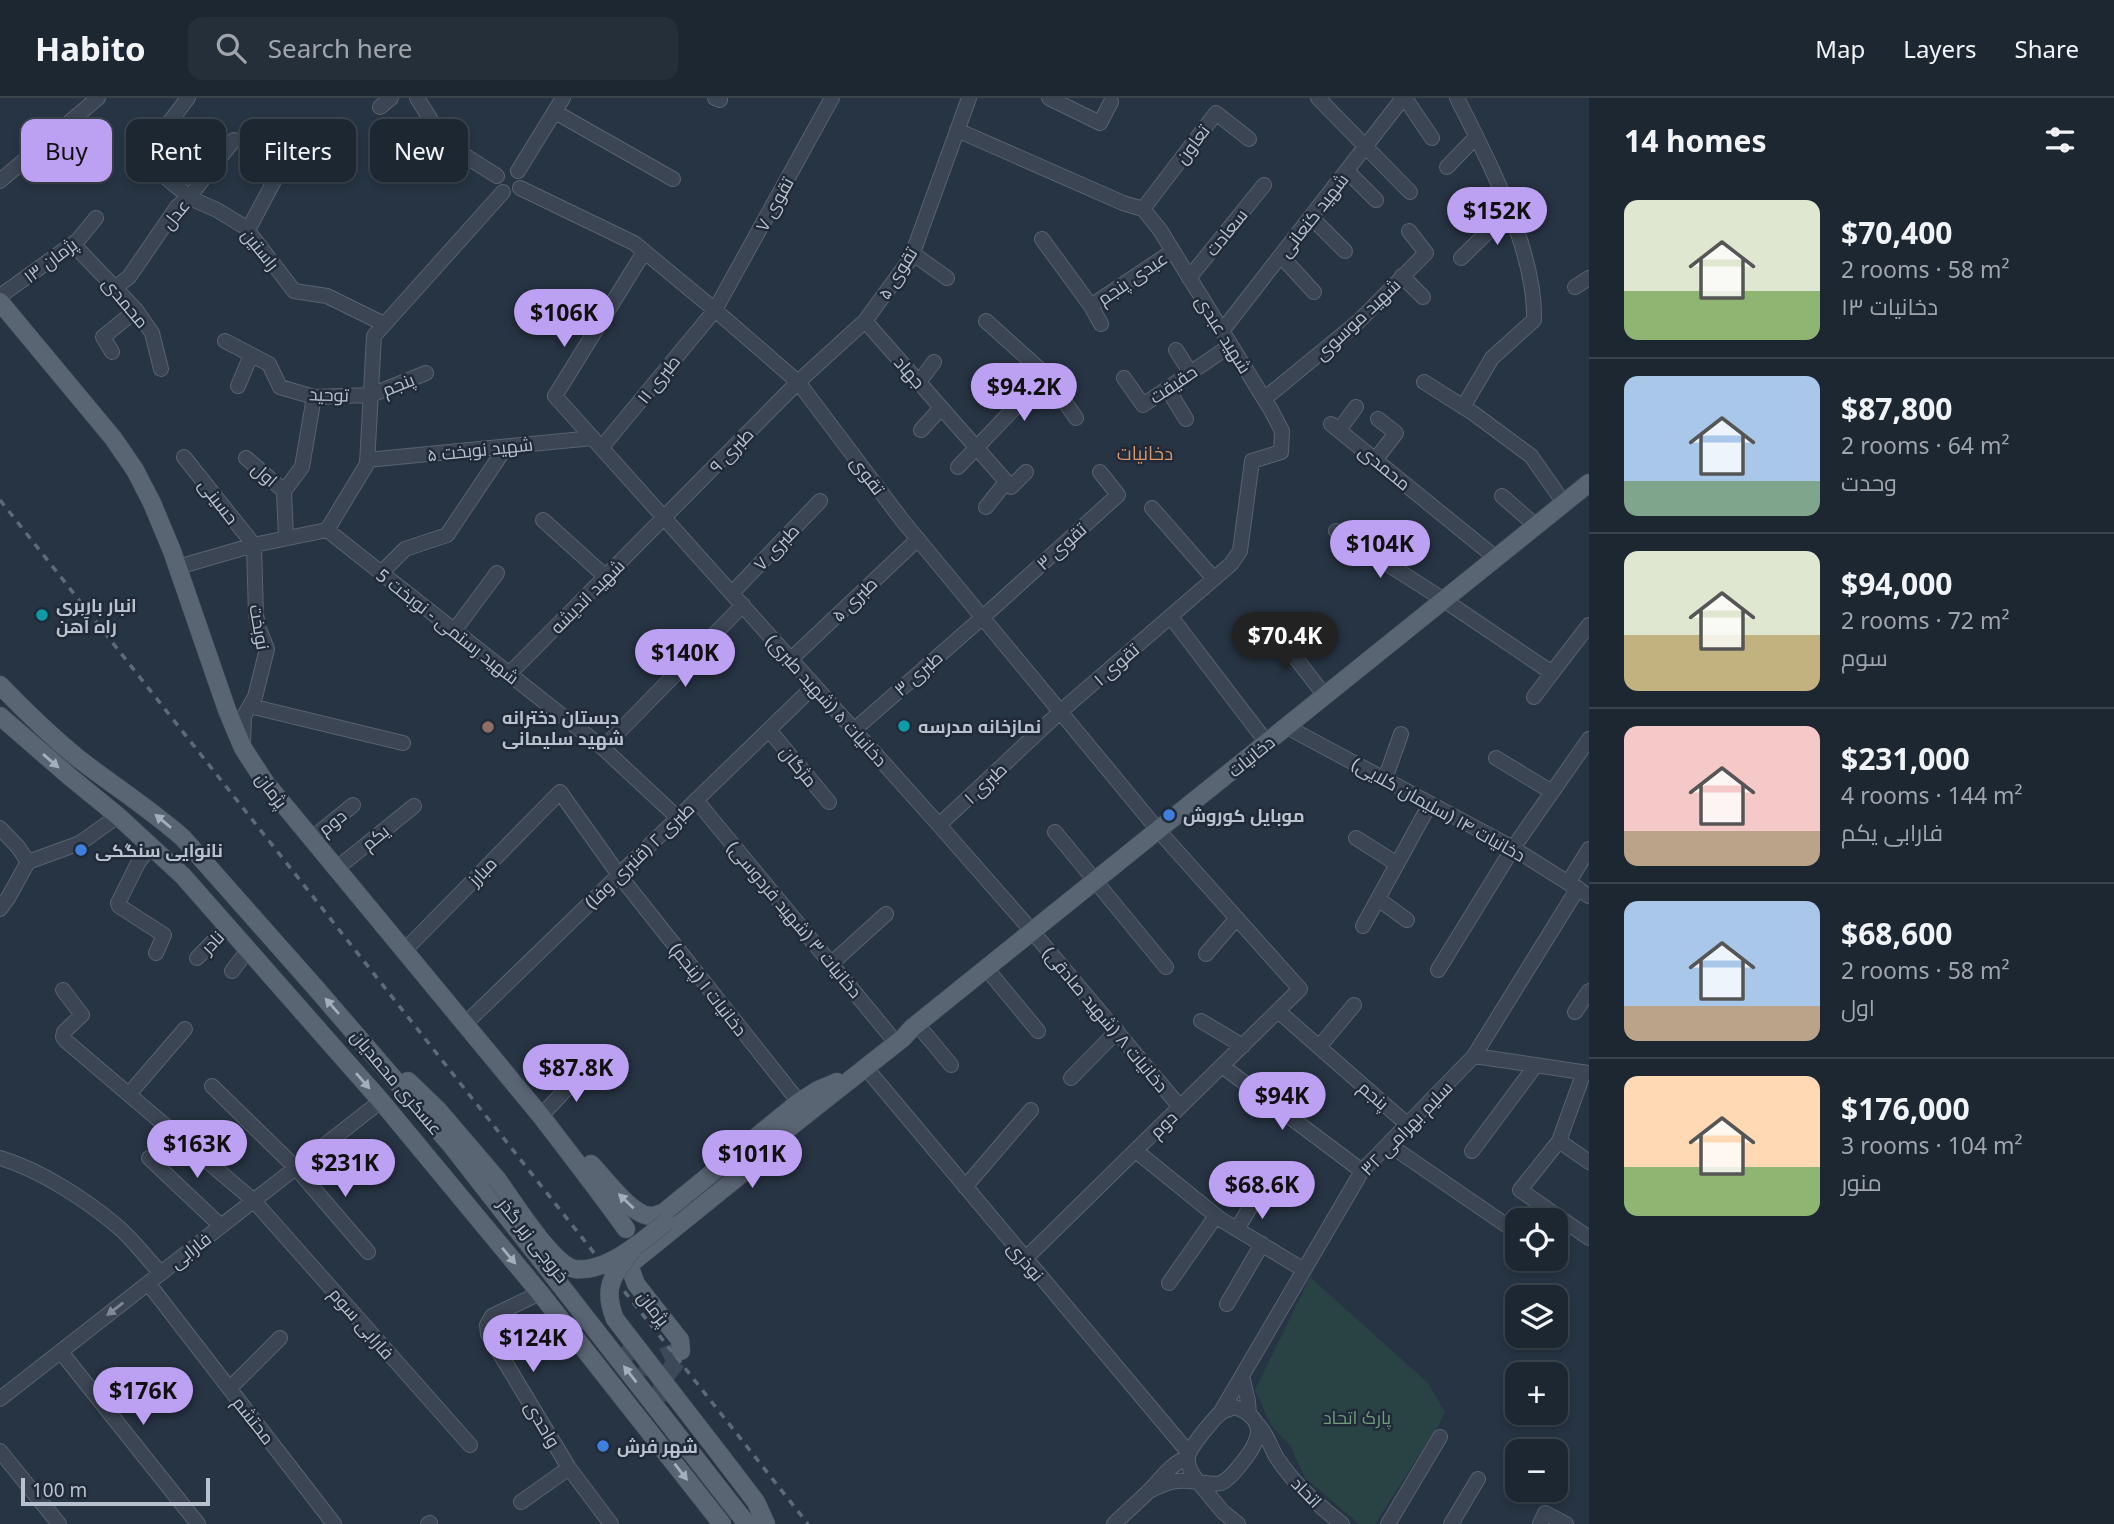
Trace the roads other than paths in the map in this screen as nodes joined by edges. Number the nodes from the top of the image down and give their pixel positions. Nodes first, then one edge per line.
1 (98, 98) edge
2 (188, 98) edge
3 (417, 98) edge
4 (563, 98) edge
5 (832, 98) edge
6 (969, 98) edge
7 (1049, 98) edge
8 (1318, 98) edge
9 (1404, 98) edge
10 (1457, 98) edge
11 (1111, 102) dead end
12 (555, 112) junction
13 (957, 130) junction
14 (1476, 137) junction
15 (1432, 138) dead end
16 (1249, 139) dead end
17 (234, 140) dead end
18 (1367, 146) junction
19 (1447, 167) dead end
20 (518, 171) junction
21 (1347, 171) junction
22 (497, 176) junction
23 (673, 179) dead end
24 (0, 181) edge
25 (274, 182) edge
26 (1264, 186) dead end
27 (520, 188) junction
28 (503, 192) junction
29 (1410, 192) dead end
30 (189, 197) junction
31 (1376, 200) dead end
32 (1143, 209) junction
33 (1509, 211) junction
34 (1311, 217) junction
35 (96, 218) dead end
36 (248, 230) junction
37 (1409, 232) dead end
38 (1042, 239) dead end
39 (73, 244) junction
40 (1172, 251) junction
41 (1345, 251) dead end
42 (644, 252) junction
43 (912, 253) junction
44 (1281, 256) junction
45 (1461, 258) dead end
46 (1402, 276) junction
47 (947, 278) dead end
48 (1189, 278) junction
49 (1589, 278) edge
50 (116, 287) junction
51 (1575, 287) dead end
52 (1314, 292) dead end
53 (0, 296) edge
54 (1423, 297) dead end
55 (0, 302) edge
56 (1091, 306) junction
57 (136, 310) junction
58 (715, 310) junction
59 (865, 321) junction
60 (986, 321) dead end
61 (384, 324) junction
62 (1101, 324) dead end
63 (1222, 331) junction
64 (225, 341) dead end
65 (1231, 345) junction
66 (1176, 350) dead end
67 (112, 352) dead end
68 (251, 355) junction
69 (934, 362) dead end
70 (161, 369) dead end
71 (1191, 372) junction
72 (426, 373) dead end
73 (1046, 375) junction
74 (1124, 378) dead end
75 (797, 382) junction
76 (919, 382) junction
77 (1423, 382) dead end
78 (238, 386) dead end
79 (1167, 388) junction
80 (370, 395) junction
81 (314, 397) junction
82 (1264, 399) junction
83 (1356, 407) dead end
84 (1463, 407) junction
85 (941, 408) junction
86 (1076, 418) dead end
87 (1186, 419) dead end
88 (1378, 419) dead end
89 (921, 430) dead end
90 (598, 443) junction
91 (506, 446) junction
92 (976, 448) junction
93 (184, 457) dead end
94 (246, 458) dead end
95 (1376, 459) junction
96 (367, 460) junction
97 (958, 467) dead end
98 (1026, 472) dead end
99 (1100, 472) dead end
100 (1589, 483) edge
101 (1009, 484) junction
102 (284, 491) junction
103 (1502, 496) dead end
104 (820, 501) dead end
105 (1564, 503) junction
106 (986, 507) dead end
107 (1152, 508) dead end
108 (665, 518) junction
109 (544, 520) dead end
110 (1536, 526) junction
111 (327, 530) junction
112 (1336, 531) dead end
113 (286, 538) junction
114 (918, 539) junction
115 (254, 545) junction
116 (1496, 558) junction
117 (178, 567) junction
118 (381, 573) junction
119 (497, 573) dead end
120 (606, 577) junction
121 (1214, 579) junction
122 (732, 593) junction
123 (1444, 600) junction
124 (743, 605) junction
125 (983, 617) junction
126 (1171, 617) junction
127 (1589, 625) edge
128 (1272, 627) dead end
129 (454, 631) junction
130 (791, 659) junction
131 (1552, 673) junction
132 (509, 674) junction
133 (0, 685) edge
134 (814, 685) junction
135 (1325, 696) junction
136 (1534, 696) dead end
137 (250, 706) junction
138 (1061, 711) junction
139 (0, 716) edge
140 (1287, 727) junction
141 (769, 730) junction
142 (854, 730) junction
143 (1401, 734) dead end
144 (1589, 739) edge
145 (403, 743) dead end
146 (1267, 743) junction
147 (243, 748) junction
148 (603, 748) junction
149 (1496, 758) dead end
150 (1385, 779) junction
151 (561, 792) joint
152 (1552, 792) junction
153 (696, 800) junction
154 (829, 802) dead end
155 (1430, 804) junction
156 (353, 805) dead end
157 (414, 806) dead end
158 (118, 816) junction
159 (678, 818) junction
160 (939, 825) junction
161 (0, 828) edge
162 (1158, 830) junction
163 (1055, 832) dead end
164 (1356, 838) dead end
165 (311, 839) junction
166 (151, 845) junction
167 (1513, 848) junction
168 (1589, 849) edge
169 (28, 862) junction
170 (1397, 864) junction
171 (336, 869) junction
172 (618, 875) junction
173 (1095, 881) junction
174 (1578, 889) edge
175 (1378, 899) junction
176 (0, 909) edge
177 (886, 914) dead end
178 (1237, 918) junction
179 (1407, 919) dead end
180 (1363, 926) dead end
181 (227, 927) junction
182 (1032, 931) junction
183 (248, 950) junction
184 (404, 951) junction
185 (156, 953) dead end
186 (1206, 954) dead end
187 (197, 958) dead end
188 (832, 963) junction
189 (1166, 967) dead end
190 (986, 968) junction
191 (1438, 970) dead end
192 (232, 971) dead end
193 (1300, 989) joint
194 (63, 990) dead end
195 (1589, 991) edge
196 (1354, 1005) dead end
197 (1278, 1011) junction
198 (1575, 1012) dead end
199 (1201, 1021) dead end
200 (464, 1025) junction
201 (914, 1026) junction
202 (185, 1029) dead end
203 (1038, 1031) dead end
204 (1116, 1031) junction
205 (892, 1039) junction
206 (1243, 1046) junction
207 (1319, 1047) junction
208 (370, 1051) junction
209 (1474, 1056) junction
210 (951, 1065) dead end
211 (1536, 1065) junction
212 (1222, 1066) junction
213 (866, 1068) junction
214 (585, 1069) dead end
215 (1587, 1072) edge
216 (1072, 1078) dead end
217 (842, 1083) junction
218 (212, 1086) dead end
219 (400, 1087) junction
220 (130, 1093) junction
221 (381, 1101) junction
222 (799, 1102) junction
223 (1180, 1107) junction
224 (1031, 1110) dead end
225 (544, 1121) junction
226 (1408, 1125) junction
227 (1559, 1141) junction
228 (1388, 1144) junction
229 (451, 1145) junction
230 (1136, 1151) junction
231 (1472, 1151) dead end
232 (0, 1158) edge
233 (149, 1158) dead end
234 (1589, 1162) edge
235 (296, 1168) junction
236 (1362, 1171) junction
237 (965, 1187) junction
238 (1257, 1196) dead end
239 (254, 1200) junction
240 (1216, 1216) junction
241 (1505, 1224) edge
242 (221, 1226) junction
243 (1237, 1229) junction
244 (626, 1230) dead end
245 (1589, 1238) edge
246 (1262, 1244) junction
247 (368, 1252) dead end
248 (630, 1258) junction
249 (1025, 1259) junction
250 (1304, 1270) junction
251 (161, 1273) junction
252 (148, 1283) junction
253 (1169, 1283) dead end
254 (540, 1293) junction
255 (1227, 1304) dead end
256 (280, 1338) dead end
257 (612, 1340) tunnel mouth
258 (681, 1351) dead end
259 (61, 1352) junction
260 (1242, 1376) junction
261 (230, 1388) junction
262 (0, 1399) edge
263 (663, 1402) dead end
264 (1219, 1415) junction
265 (1254, 1420) junction
266 (1440, 1437) dead end
267 (470, 1445) dead end
268 (1256, 1445) junction
269 (0, 1451) edge
270 (1188, 1455) junction
271 (1276, 1457) junction
272 (569, 1468) junction
273 (1478, 1479) dead end
274 (1224, 1480) junction
275 (1198, 1482) junction
276 (1149, 1491) junction
277 (521, 1502) dead end
278 (1223, 1512) junction
279 (743, 1520) edge
280 (59, 1524) edge
281 (198, 1524) edge
282 (334, 1524) edge
283 (611, 1524) edge
284 (722, 1524) edge
285 (766, 1524) edge
286 (1114, 1524) edge
287 (1238, 1524) edge
288 (1342, 1524) edge
289 (1388, 1524) edge
290 (1451, 1524) edge
291 (1540, 1524) edge
292 (1566, 1524) edge

1 - 24 street
2 - 30 street, راستین
3 - 22 street
4 - 12 street
5 - 58 street, تقوی ۷
6 - 13 street, تقوی ۵
7 - 11 street
8 - 18 street
9 - 15 street
9 - 18 street, شهید کنعانی
10 - 14 street
12 - 20 street
12 - 23 street
13 - 32 street
13 - 43 street, تقوی ۵
14 - 19 street
14 - 33 street
16 - 32 street, تعاون
17 - 30 street, عدل
18 - 21 street, شهید کنعانی
18 - 29 street
20 - 22 street
20 - 27 street
21 - 31 street
21 - 34 street, شهید کنعانی
22 - 28 street
25 - 36 street
26 - 48 street, سعادت
27 - 28 street
27 - 42 street, تقوی
28 - 61 street
30 - 36 street, راستین
30 - 50 street, عدل
32 - 40 street, شهید عبدی
33 - 45 street
33 - 84 street
34 - 41 street
34 - 44 street, شهید کنعانی
35 - 39 street, پژمان ۱۳
36 - 61 street, راستین
37 - 46 street, شهید موسوی
38 - 56 street
39 - 50 street, محمدی
39 - 53 street, پژمان ۱۳
40 - 48 street, شهید عبدی
40 - 56 street, عبدی پنجم
42 - 58 street, تقوی
42 - 90 street, دخانیات ۵ (شهید طبری)
43 - 47 street
43 - 59 street, تقوی ۵
44 - 52 street
44 - 63 street, شهید کنعانی
46 - 54 street
46 - 82 street, شهید موسوی
48 - 63 street, شهید عبدی
49 - 51 street
50 - 57 street, محمدی
55 - 117 main road, پژمان
56 - 62 street
57 - 67 street
57 - 70 street, محمدی
58 - 75 street, تقوی
58 - 90 street, طبری ۱۱
59 - 75 street, تقوی ۵
59 - 76 street, جهاد
60 - 73 street
61 - 80 street
63 - 65 street, شهید عبدی
64 - 68 street, توحید
65 - 71 street, حقیقت
65 - 82 street, شهید عبدی
66 - 71 street
68 - 78 street
68 - 81 street, توحید
69 - 76 street
71 - 79 street, حقیقت
72 - 80 street, پنجم
73 - 86 street
73 - 92 street
74 - 79 street, حقیقت
75 - 108 street, طبری ۹
75 - 114 street, تقوی
76 - 85 street, جهاد
77 - 84 street
79 - 87 street
80 - 81 street, توحید
80 - 96 street
81 - 102 street
82 - 121 street, شهید عبدی
83 - 95 street, محمدی
84 - 105 street
85 - 89 street
85 - 92 street, جهاد
88 - 95 street
90 - 91 street, شهید نوبخت ۵
90 - 108 street, دخانیات ۵ (شهید طبری)
91 - 96 street, شهید نوبخت ۵
91 - 118 street
92 - 97 street
92 - 101 street, جهاد
93 - 115 street, حسینی
94 - 102 street, اول
95 - 116 street, محمدی
96 - 111 street
98 - 101 street
99 - 125 street, تقوی ۳
100 - 105 main road, دخانیات
101 - 106 street
102 - 113 street
103 - 110 street
104 - 122 street, طبری ۷
105 - 110 main road, دخانیات
107 - 121 street
108 - 120 street, شهید اندیشه
108 - 122 street, دخانیات ۵ (شهید طبری)
109 - 120 street
110 - 116 main road, دخانیات
111 - 113 street
111 - 118 street, شهید رستمی - نوبخت 5
112 - 123 street
113 - 115 street
114 - 125 street, تقوی
114 - 130 street, طبری ۵
115 - 117 street
115 - 137 street, نوبخت
116 - 123 main road, دخانیات
117 - 147 main road, پژمان
118 - 129 street, شهید رستمی - نوبخت 5
119 - 129 street
120 - 132 street, شهید اندیشه
121 - 126 street, شهید عبدی
122 - 124 street, دخانیات ۵ (شهید طبری)
123 - 131 street
123 - 135 main road, دخانیات
124 - 130 street, دخانیات ۵ (شهید طبری)
124 - 148 street
125 - 138 street, تقوی
125 - 142 street, طبری ۳
126 - 138 street, تقوی ۱
126 - 146 street
127 - 131 street
128 - 135 street
129 - 132 street, شهید رستمی - نوبخت 5
130 - 134 street, دخانیات ۵ (شهید طبری)
131 - 136 street
132 - 148 street, شهید رستمی - نوبخت 5
208 -> 133 main road, عسکری محمدیان
134 - 141 street, طبری ۲ (قنبری وفا)
134 - 142 street, دخانیات ۵ (شهید طبری)
135 - 140 main road, دخانیات
137 - 145 street
137 - 147 street, نوبخت
138 - 160 street, طبری ۱
138 - 162 street, تقوی
139 -> 158 main road, عسکری محمدیان
140 - 146 main road, دخانیات
140 - 150 street, دخانیات ۱۴ (سلیمان کلایی)
141 - 153 street, طبری ۲ (قنبری وفا)
141 - 154 street, مژگان
142 - 160 street, دخانیات ۵ (شهید طبری)
143 - 150 street
144 - 152 street
146 - 162 main road, دخانیات
147 - 165 main road, پژمان
148 - 159 street, شهید رستمی - نوبخت 5
149 - 152 street
150 - 155 street, دخانیات ۱۴ (سلیمان کلایی)
151 - 172 street, دخانیات ۱ (پنجم)
151 - 184 street, مبارز
152 - 167 street
153 - 159 street, طبری ۲ (قنبری وفا)
153 - 188 street, دخانیات ۳ (شهید فردوسی)
155 - 167 street, دخانیات ۱۴ (سلیمان کلایی)
155 - 170 street
156 - 165 street, دوم
157 - 171 street, یکم
158 - 166 main road, عسکری محمدیان
158 - 169 street
159 - 172 street, طبری ۲ (قنبری وفا)
160 - 182 street, دخانیات ۵ (شهید طبری)
161 - 169 street
162 - 173 main road, دخانیات
162 - 178 street, تقوی
163 - 173 street
164 - 170 street
165 - 171 main road, پژمان
166 - 181 main road, عسکری محمدیان
166 - 185 street
167 - 174 street, دخانیات ۱۴ (سلیمان کلایی)
167 - 191 street
168 - 174 street, سلیم بهرامی ۳۲
169 - 176 street
170 - 175 street
171 - 184 main road, پژمان
172 - 200 street, طبری ۲ (قنبری وفا)
172 - 222 street, دخانیات ۱ (پنجم)
173 - 182 main road, دخانیات
173 - 189 street
174 - 209 street, سلیم بهرامی ۳۲
175 - 179 street
175 - 180 street
177 - 188 street
178 - 186 street
178 - 193 street, تقوی
181 - 183 main road, عسکری محمدیان
181 - 187 street, نادر
182 - 190 main road, دخانیات
182 - 204 street, دخانیات ۸ (شهید صادقی)
183 - 192 street
183 -> 221 main road, عسکری محمدیان
184 - 200 main road, پژمان
188 - 205 street, دخانیات ۳ (شهید فردوسی)
190 - 201 main road, دخانیات
190 - 203 street
193 - 197 street, دوم
194 - 220 street, فارابی سوم
195 - 198 street
196 - 207 street
197 - 206 street, دوم
197 - 207 street, پنجم
199 - 206 street
200 - 225 main road, پژمان
201 - 205 main road, دخانیات
201 - 210 street
201 - 213 main road, دخانیات
202 - 220 street
204 - 216 street
204 - 223 street, دخانیات ۸ (شهید صادقی)
205 - 217 main road, دخانیات
206 - 212 street, دوم
207 - 226 street, پنجم
208 - 219 main road, عسکری محمدیان
208 - 248 main road, bridge
209 - 211 street
209 - 226 street, سلیم بهرامی ۳۲
211 - 215 street
211 - 231 street
212 - 223 street, دوم
212 - 236 street
213 - 217 main road, دخانیات
213 - 237 street, نوذری
214 - 225 street
215 - 227 street
217 - 222 main road
217 - 248 main road, دخانیات, bridge
217 - 248 main road
218 - 235 street
219 - 221 main road
219 - 229 main road, عسکری محمدیان
220 - 239 street, فارابی سوم
221 - 235 street, فارابی
221 -> 254 main road, عسکری محمدیان
222 -> 225 main road
223 - 230 street, دوم
224 - 237 street
225 - 244 main road, پژمان
226 - 228 street, سلیم بهرامی ۳۲
227 - 234 street
227 - 245 street
228 - 236 street, سلیم بهرامی ۳۲
228 - 241 street
229 - 257 main road, خروجی زیر گذر
279 -> 229 main road, عسکری محمدیان
230 - 240 street
230 - 249 street, دوم
232 - 251 street
233 - 242 street
235 - 239 street, فارابی
235 - 247 street
236 - 250 street, سلیم بهرامی ۳۲
237 - 249 street, نوذری
238 - 243 street
239 - 242 street, فارابی
239 - 267 street, فارابی سوم
240 - 243 street
240 - 253 street
242 - 251 street, فارابی
243 - 246 street
246 - 250 street
246 - 255 street
248 - 258 main road, پژمان
248 - 285 main road, bridge
249 - 270 street, نوذری
250 - 260 street, سلیم بهرامی ۳۲
251 - 252 street, فارابی
252 -> 259 street, فارابی
252 - 261 street, محتشم
254 - 272 street, واحدی
254 -> 284 main road, عسکری محمدیان
256 - 261 street
259 - 262 street, فارابی
259 - 281 street
260 - 264 street, سلیم بهرامی ۳۲
260 - 265 street
261 - 282 street, محتشم
263 - 279 main road
264 - 265 street
264 - 270 street
265 - 268 street
265 - 271 street, اتحاد
266 - 289 street
268 - 271 street, اتحاد
268 - 274 street
269 - 280 street
270 - 275 street
270 - 276 street
271 - 288 street, اتحاد
272 - 277 street
272 - 283 street
273 - 290 street
274 - 275 street
274 - 278 street
275 - 276 street
275 - 278 street
276 - 286 street
278 - 287 street
291 - 292 street

